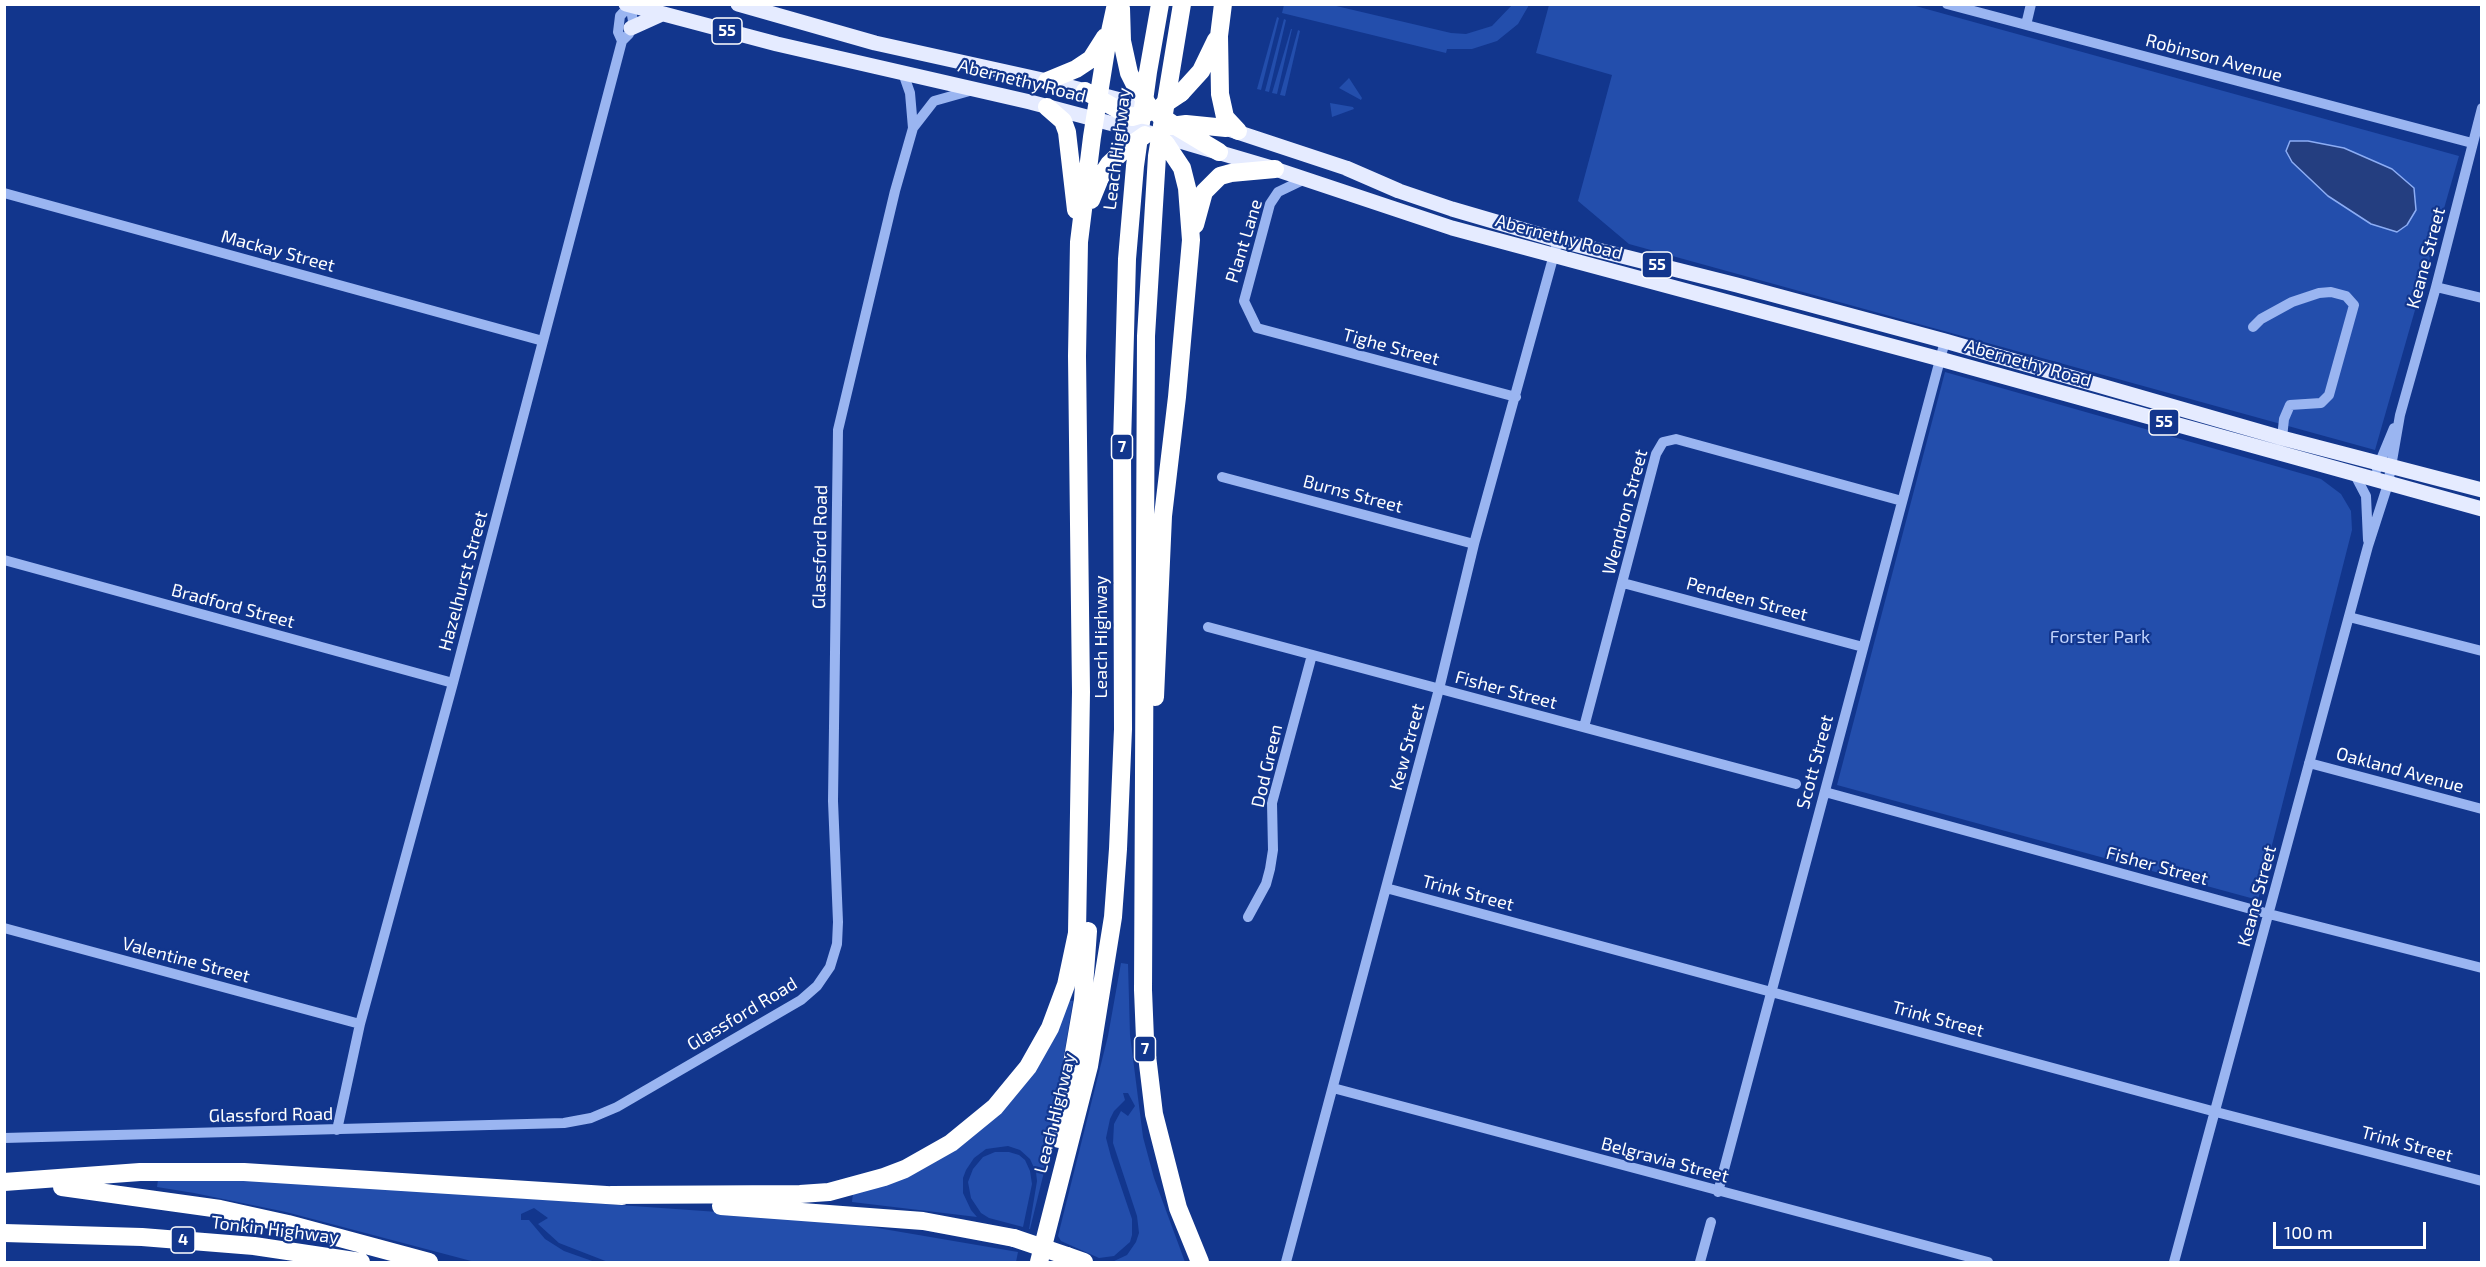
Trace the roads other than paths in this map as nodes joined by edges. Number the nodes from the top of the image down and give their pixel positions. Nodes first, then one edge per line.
1 (738, 4) edge
2 (1160, 4) edge
3 (1182, 4) edge
4 (1223, 4) edge
5 (1947, 4) edge
6 (2031, 4) edge
7 (629, 5) edge
8 (1116, 8) edge
9 (662, 14) junction
10 (2025, 25) junction
11 (626, 34) junction
12 (1219, 36) junction
13 (903, 73) junction
14 (1047, 81) junction
15 (974, 90) junction
16 (1095, 94) junction
17 (1047, 107) junction
18 (2481, 108) edge
19 (1153, 109) junction
20 (1131, 111) junction
21 (1093, 118) junction
22 (913, 128) junction
23 (1232, 130) junction
24 (1175, 131) junction
25 (1153, 133) junction
26 (2472, 143) junction
27 (1219, 152) joint
28 (1275, 169) junction
29 (1305, 178) junction
30 (4, 194) edge
31 (1191, 240) junction
32 (1558, 240) junction
33 (1079, 242) junction
34 (1554, 255) junction
35 (2436, 286) junction
36 (2481, 298) edge
37 (2253, 327) dead end
38 (1257, 328) joint
39 (543, 341) junction
40 (1945, 341) junction
41 (1940, 359) junction
42 (1516, 397) junction
43 (2282, 438) junction
44 (2385, 464) junction
45 (2355, 475) junction
46 (1222, 477) dead end
47 (2382, 482) junction
48 (2481, 490) edge
49 (1902, 501) junction
50 (2481, 509) edge
51 (1474, 544) junction
52 (2368, 546) junction
53 (4, 560) edge
54 (1623, 583) junction
55 (2349, 617) junction
56 (1208, 627) dead end
57 (1863, 647) junction
58 (2481, 651) edge
59 (1312, 655) junction
60 (453, 683) junction
61 (1439, 689) junction
62 (1584, 727) junction
63 (1080, 753) junction
64 (2310, 764) junction
65 (1796, 784) dead end
66 (1144, 789) junction
67 (1825, 792) junction
68 (2481, 809) edge
69 (1386, 888) junction
70 (2269, 914) junction
71 (1248, 917) dead end
72 (4, 928) edge
73 (2481, 968) edge
74 (1773, 990) junction
75 (360, 1024) junction
76 (1333, 1088) junction
77 (2216, 1112) junction
78 (337, 1130) junction
79 (4, 1138) edge
80 (2481, 1181) edge
81 (4, 1182) edge
82 (28, 1182) junction
83 (1718, 1192) junction
84 (612, 1195) junction
85 (1054, 1203) junction
86 (1711, 1222) dead end
87 (4, 1233) edge
88 (1075, 1259) edge
89 (2176, 1260) edge
90 (361, 1263) edge
91 (429, 1263) edge
92 (1039, 1263) edge
93 (1200, 1263) edge
94 (1286, 1263) edge
95 (1700, 1263) edge
96 (1988, 1263) edge

1 - 14 main road, Abernethy Road / 55
2 - 85 highway, Leach Highway / 7
3 - 66 highway, 7
4 - 12 highway
5 - 10 street, Robinson Avenue
6 - 10 street
7 - 9 main road, Abernethy Road / 55
7 - 11 street, Hazelhurst Street
8 - 14 highway
8 - 16 highway
8 - 20 highway, 7
9 - 11 main road
9 - 13 main road, Abernethy Road / 55
10 - 26 street, Robinson Avenue
11 - 39 street, Hazelhurst Street
12 - 19 highway, bridge
12 - 23 highway
13 - 15 main road, Abernethy Road / 55
13 - 22 street, Glassford Road
14 - 16 main road, Abernethy Road / 55
15 - 17 main road, Abernethy Road / 55
15 - 22 street, Glassford Road
16 - 20 highway, 7
16 - 21 highway
17 - 21 main road, Abernethy Road / 55
17 - 33 highway
18 - 26 street, Keane Street
19 - 20 highway, bridge
19 - 20 highway, 7, bridge
19 - 24 highway, 7, bridge
20 - 21 highway
20 - 25 highway, 7, bridge
21 - 33 highway
22 - 78 street, Glassford Road
23 - 24 highway
23 - 32 main road, Abernethy Road / 55
24 - 25 highway, 7, bridge
24 - 25 highway
24 - 27 highway, 7
24 - 31 highway, 7
25 - 33 highway, bridge
26 - 35 street, Keane Street
27 - 28 main road, Abernethy Road / 55
28 - 29 main road, Abernethy Road / 55
28 - 31 highway, 7
29 - 34 main road, Abernethy Road / 55
29 - 38 street, Plant Lane
30 - 39 street, Mackay Street
31 - 66 highway, 7
32 - 34 street, Kew Street
32 - 40 main road, Abernethy Road / 55
33 - 63 highway
34 - 41 main road, Abernethy Road / 55
34 - 42 street, Kew Street
35 - 36 street
35 - 44 street, Keane Street
37 - 43 street
38 - 42 street, Tighe Street
39 - 60 street, Hazelhurst Street
40 - 41 street, Scott Street
40 - 43 main road, Abernethy Road / 55
41 - 45 main road, Abernethy Road / 55
41 - 49 street, Scott Street
42 - 51 street, Kew Street
43 - 44 main road, Abernethy Road / 55
44 - 47 street, Keane Street
44 - 48 main road, Abernethy Road / 55
45 - 47 main road, Abernethy Road / 55
45 - 52 street, Keane Street
46 - 51 street, Burns Street
47 - 50 main road, Abernethy Road / 55
47 - 52 street, Keane Street
49 - 54 street, Wendron Street
49 - 57 street, Scott Street
51 - 61 street, Kew Street
52 - 55 street, Keane Street
53 - 60 street, Bradford Street
54 - 57 street, Pendeen Street
54 - 62 street, Wendron Street
55 - 58 street
55 - 64 street, Keane Street
56 - 59 street, Fisher Street
57 - 67 street, Scott Street
59 - 61 street, Fisher Street
59 - 71 street, Dod Green
60 - 75 street, Hazelhurst Street
61 - 62 street, Fisher Street
61 - 69 street, Kew Street
62 - 65 street, Fisher Street
63 - 84 highway
63 - 85 highway
64 - 68 street, Oakland Avenue
64 - 70 street, Keane Street
66 - 93 highway, 7
67 - 70 street, Fisher Street
67 - 74 street, Scott Street
69 - 74 street, Trink Street
69 - 76 street, Kew Street
70 - 73 street, Fisher Street
70 - 77 street, Keane Street
72 - 75 street, Valentine Street
74 - 77 street, Trink Street
74 - 83 street, Scott Street
75 - 78 street, Hazelhurst Street
76 - 83 street, Belgravia Street
76 - 94 street, Kew Street
77 - 80 street, Trink Street
77 - 89 street, Keane Street
78 - 79 street, Glassford Road
81 - 82 highway
82 - 84 highway
82 - 91 highway
83 - 96 street, Belgravia Street
84 - 88 highway, bridge
85 - 92 highway, Leach Highway / 7
86 - 95 street
87 - 90 highway, Tonkin Highway / 4

